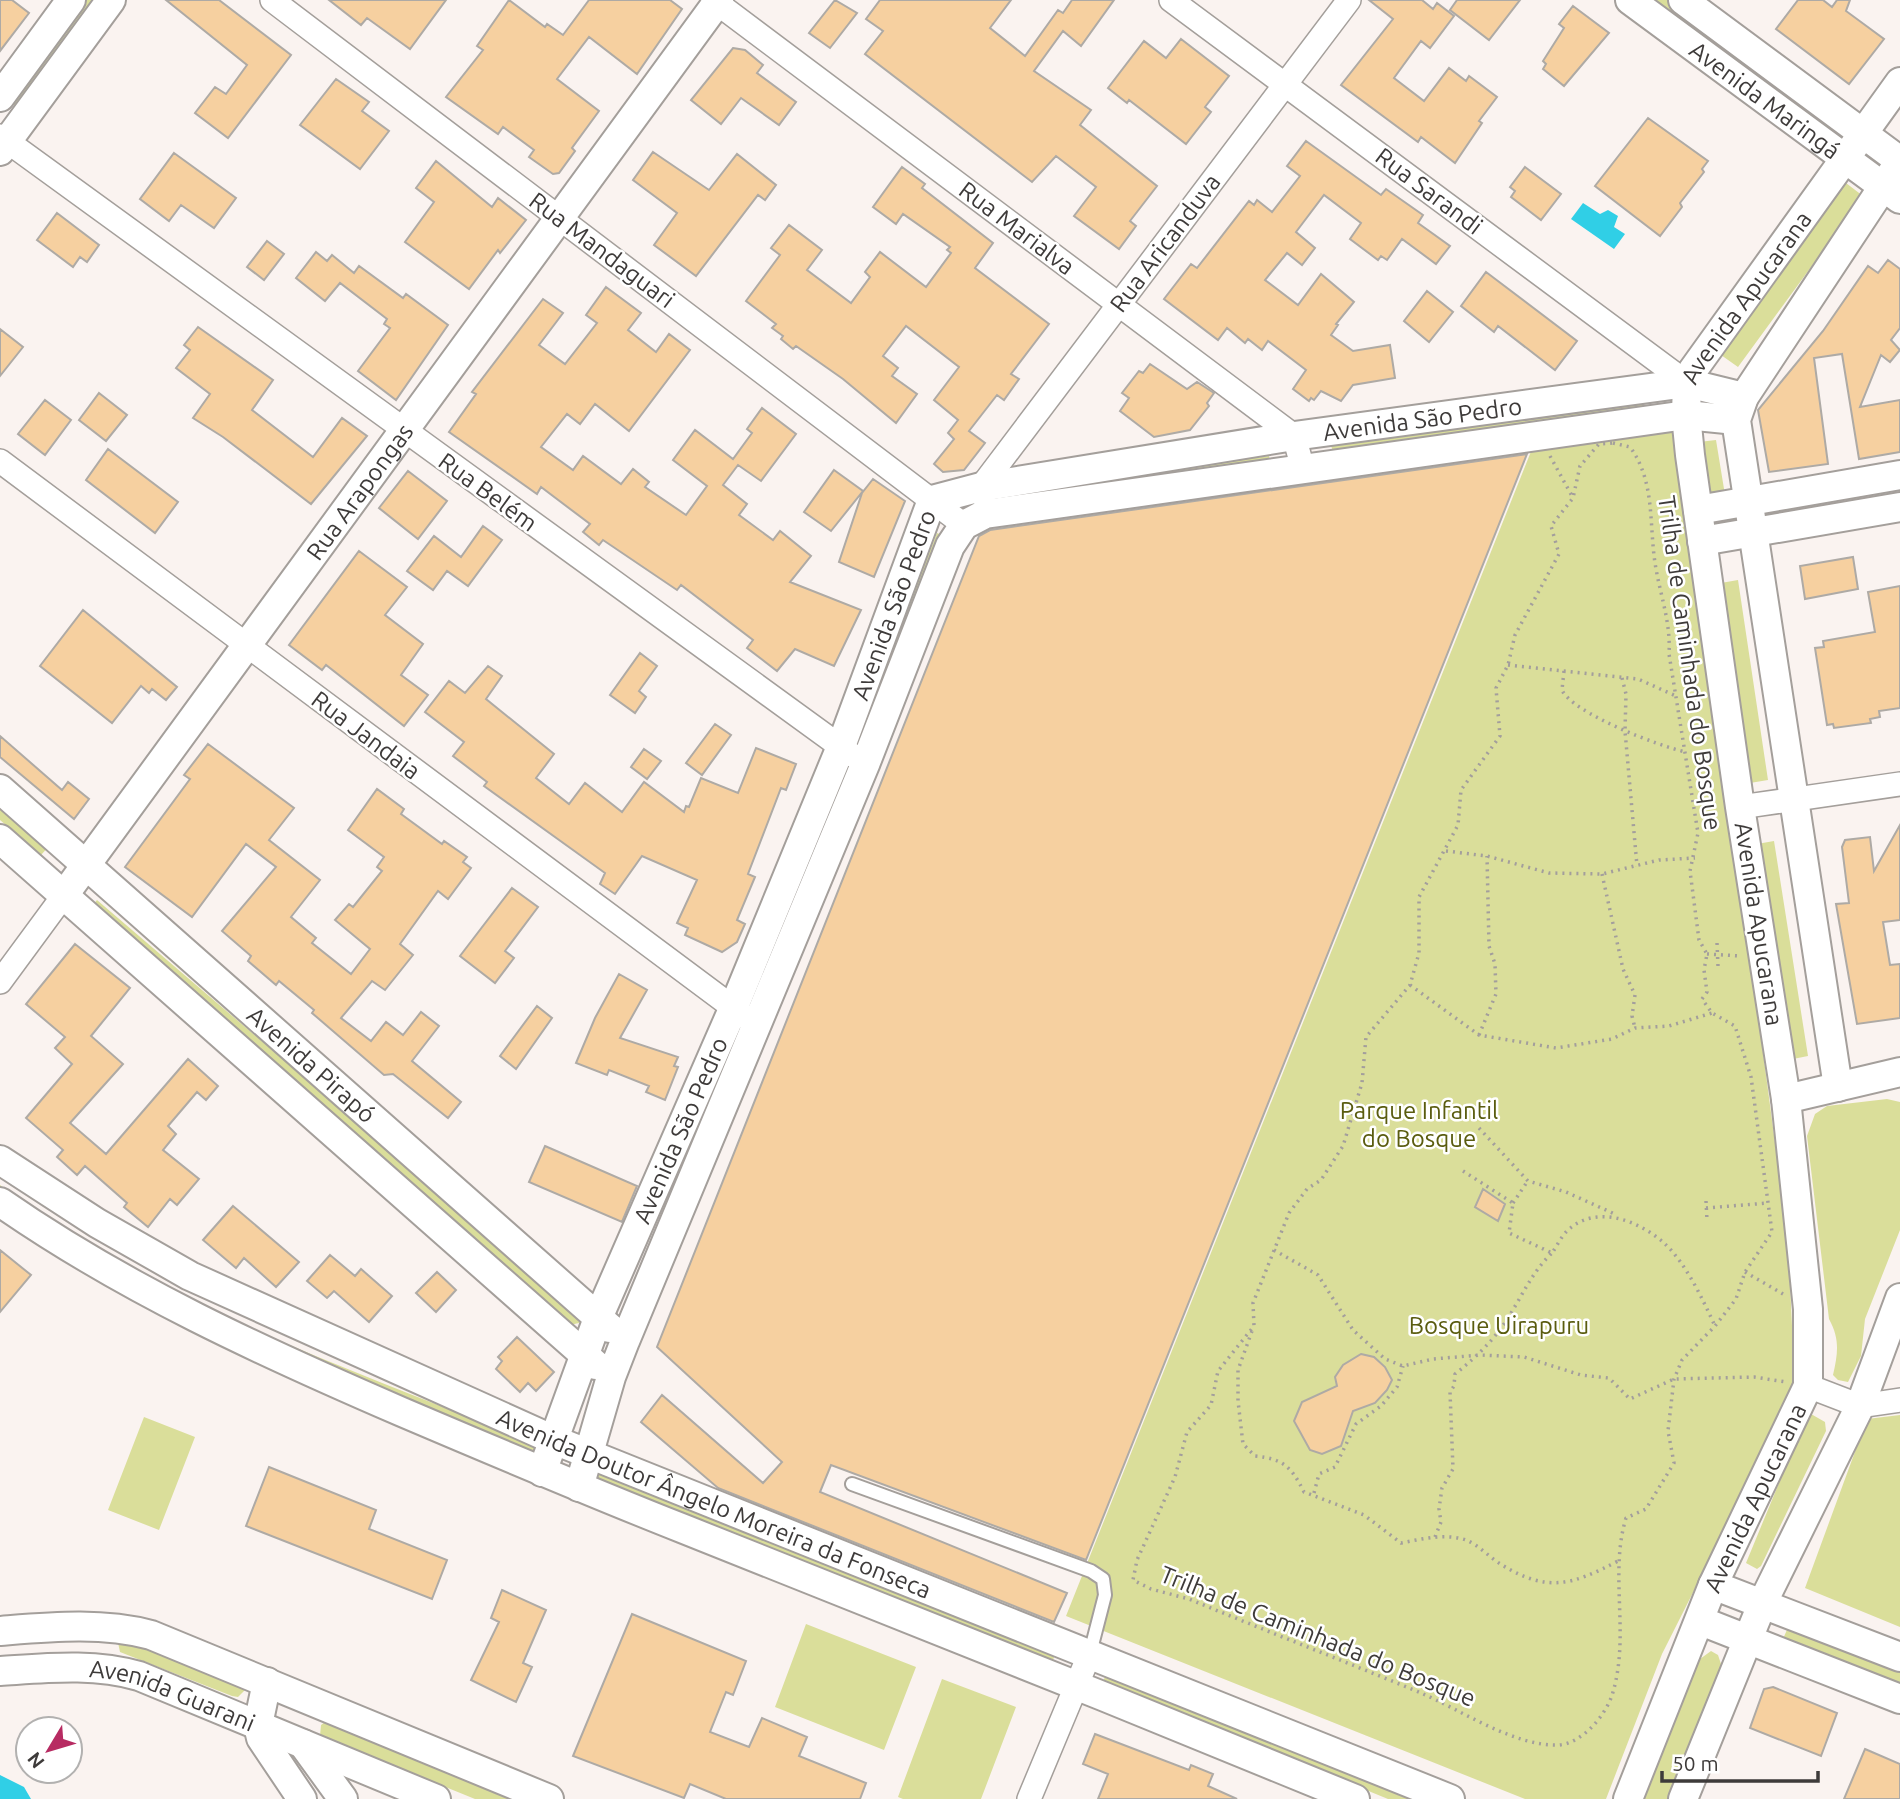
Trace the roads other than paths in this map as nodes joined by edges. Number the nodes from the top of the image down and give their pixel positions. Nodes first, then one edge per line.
1 (71, 0) edge
2 (111, 0) edge
3 (272, 0) edge
4 (1171, 0) edge
5 (1349, 0) edge
6 (1630, 0) edge
7 (1683, 0) edge
8 (716, 1) edge
9 (1900, 82) edge
10 (1285, 84) junction
11 (0, 97) edge
12 (1862, 133) junction
13 (2, 143) edge
14 (1845, 158) junction
15 (1900, 161) edge
16 (1891, 192) edge
17 (560, 218) junction
18 (1119, 304) junction
19 (1687, 383) junction
20 (1740, 408) junction
21 (1686, 415) junction
22 (404, 431) junction
23 (1294, 436) junction
24 (0, 461) edge
25 (1303, 469) junction
26 (1900, 475) edge
27 (1018, 481) junction
28 (1748, 499) junction
29 (933, 500) junction
30 (1900, 507) edge
31 (977, 508) junction
32 (1024, 509) junction
33 (1698, 510) junction
34 (1754, 534) junction
35 (1702, 541) junction
36 (247, 646) junction
37 (840, 750) junction
38 (866, 762) junction
39 (1900, 784) edge
40 (0, 789) edge
41 (1796, 799) junction
42 (1740, 807) junction
43 (0, 839) edge
44 (87, 864) junction
45 (64, 895) junction
46 (0, 982) edge
47 (733, 1009) junction
48 (758, 1025) junction
49 (1900, 1072) edge
50 (1838, 1087) junction
51 (1786, 1099) junction
52 (0, 1160) edge
53 (0, 1202) edge
54 (1900, 1298) edge
55 (598, 1318) junction
56 (625, 1341) junction
57 (583, 1355) junction
58 (611, 1377) junction
59 (1808, 1386) junction
60 (1900, 1400) edge
61 (1860, 1406) junction
62 (554, 1440) junction
63 (589, 1453) junction
64 (542, 1472) junction
65 (852, 1484) dead end
66 (579, 1487) junction
67 (1713, 1584) junction
68 (1763, 1602) junction
69 (1701, 1621) junction
70 (66, 1626) junction
71 (0, 1631) edge
72 (1748, 1640) junction
73 (1090, 1653) junction
74 (1900, 1657) edge
75 (69, 1666) junction
76 (0, 1671) edge
77 (267, 1682) junction
78 (1076, 1684) junction
79 (1900, 1699) edge
80 (316, 1702) junction
81 (258, 1725) junction
82 (303, 1744) junction
83 (302, 1799) edge
84 (343, 1799) edge
85 (436, 1799) edge
86 (549, 1799) edge
87 (1030, 1799) edge
88 (1355, 1799) edge
89 (1450, 1799) edge
90 (1628, 1799) edge
91 (1683, 1799) edge

1 - 11 street
2 - 13 street
3 - 17 street, Rua Mandaguari
4 - 10 street, Rua Sarandi
5 - 10 street, Rua Aricanduva
6 - 14 street, Avenida Maringá
7 - 12 street, Avenida Maringá
8 - 17 street, Rua Arapongas
8 - 18 street, Rua Marialva
9 - 12 street, Avenida Apucarana
10 - 18 street, Rua Aricanduva
10 - 19 street, Rua Sarandi
12 - 14 street, Avenida Apucarana
12 - 15 street, Avenida Maringá
13 - 22 street, Rua Belém
14 - 16 street, Avenida Maringá
14 - 19 street, Avenida Apucarana
15 - 16 street, Avenida Apucarana
16 - 20 street, Avenida Apucarana
17 - 22 street, Rua Arapongas
17 - 29 street, Rua Mandaguari
18 - 23 street, Rua Marialva
18 - 31 street, Rua Aricanduva
19 - 20 street, Avenida São Pedro
19 - 21 street, Avenida Apucarana
19 - 23 street, Avenida São Pedro
20 - 21 street, Avenida São Pedro
20 - 28 street
21 - 25 street, Avenida São Pedro
21 - 33 street, Avenida Apucarana
22 - 36 street, Rua Arapongas
22 - 37 street, Rua Belém
23 - 25 street
23 - 27 street, Avenida São Pedro
24 - 36 street, Rua Jandaia
25 - 32 street, Avenida São Pedro
26 - 28 street
27 - 31 street, Avenida São Pedro
27 - 32 street
28 - 33 street
28 - 34 street
29 - 31 street, Avenida São Pedro
29 - 31 street, Rua Mandaguari
29 - 37 street, Avenida São Pedro
30 - 34 street
31 - 32 street, Avenida São Pedro
31 - 38 street, Avenida São Pedro
33 - 35 street, Avenida Apucarana
34 - 35 street
34 - 41 street
35 - 42 street, Avenida Apucarana
36 - 44 street, Rua Arapongas
36 - 47 street, Rua Jandaia
37 - 38 street, Rua Belém
37 - 47 street, Avenida São Pedro
38 - 48 street, Avenida São Pedro
39 - 41 street
40 - 44 street, Avenida Pirapó
41 - 42 street
41 - 50 street
42 - 51 street, Avenida Apucarana
43 - 45 street, Avenida Pirapó
44 - 45 street, Rua Arapongas
44 - 55 street, Avenida Pirapó
45 - 46 street, Rua Arapongas
45 - 57 street, Avenida Pirapó
47 - 48 street, Rua Jandaia
47 - 55 street, Avenida São Pedro
48 - 56 street, Avenida São Pedro
49 - 50 street
50 - 51 street
51 - 59 street, Avenida Apucarana
52 - 62 street, Avenida Doutor Ângelo Moreira da Fonseca
53 - 64 street, Avenida Doutor Ângelo Moreira da Fonseca
54 - 61 street, Avenida Apucarana
55 - 56 street, Avenida Pirapó
55 - 57 street, Avenida São Pedro
56 - 58 street, Avenida São Pedro
57 - 58 street, Avenida Pirapó
57 - 62 street, Avenida São Pedro
58 - 63 street, Avenida São Pedro
59 - 61 street
59 - 67 street, Avenida Apucarana
60 - 61 street
61 - 68 street, Avenida Apucarana
62 - 63 street, Avenida Doutor Ângelo Moreira da Fonseca
62 - 64 street, Avenida São Pedro
63 - 66 street, Avenida São Pedro
63 - 73 street, Avenida Doutor Ângelo Moreira da Fonseca
64 - 66 street, Avenida Doutor Ângelo Moreira da Fonseca
65 - 73 lane
66 - 78 street, Avenida Doutor Ângelo Moreira da Fonseca
67 - 68 street
67 - 69 street, Avenida Apucarana
68 - 72 street, Avenida Apucarana
68 - 74 street
69 - 72 street
69 - 90 street, Avenida Apucarana
70 - 71 street, Avenida Guarani
70 - 75 street
70 - 77 street, Avenida Guarani
72 - 79 street
72 - 91 street, Avenida Apucarana
73 - 78 street
73 - 89 street, Avenida Doutor Ângelo Moreira da Fonseca
75 - 76 street, Avenida Guarani
75 - 81 street, Avenida Guarani
77 - 80 street, Avenida Guarani
77 - 81 street
78 - 87 street
78 - 88 street, Avenida Doutor Ângelo Moreira da Fonseca
80 - 82 street
80 - 86 street, Avenida Guarani
81 - 82 street
81 - 83 street, Avenida Guarani
82 - 84 street
82 - 85 street

